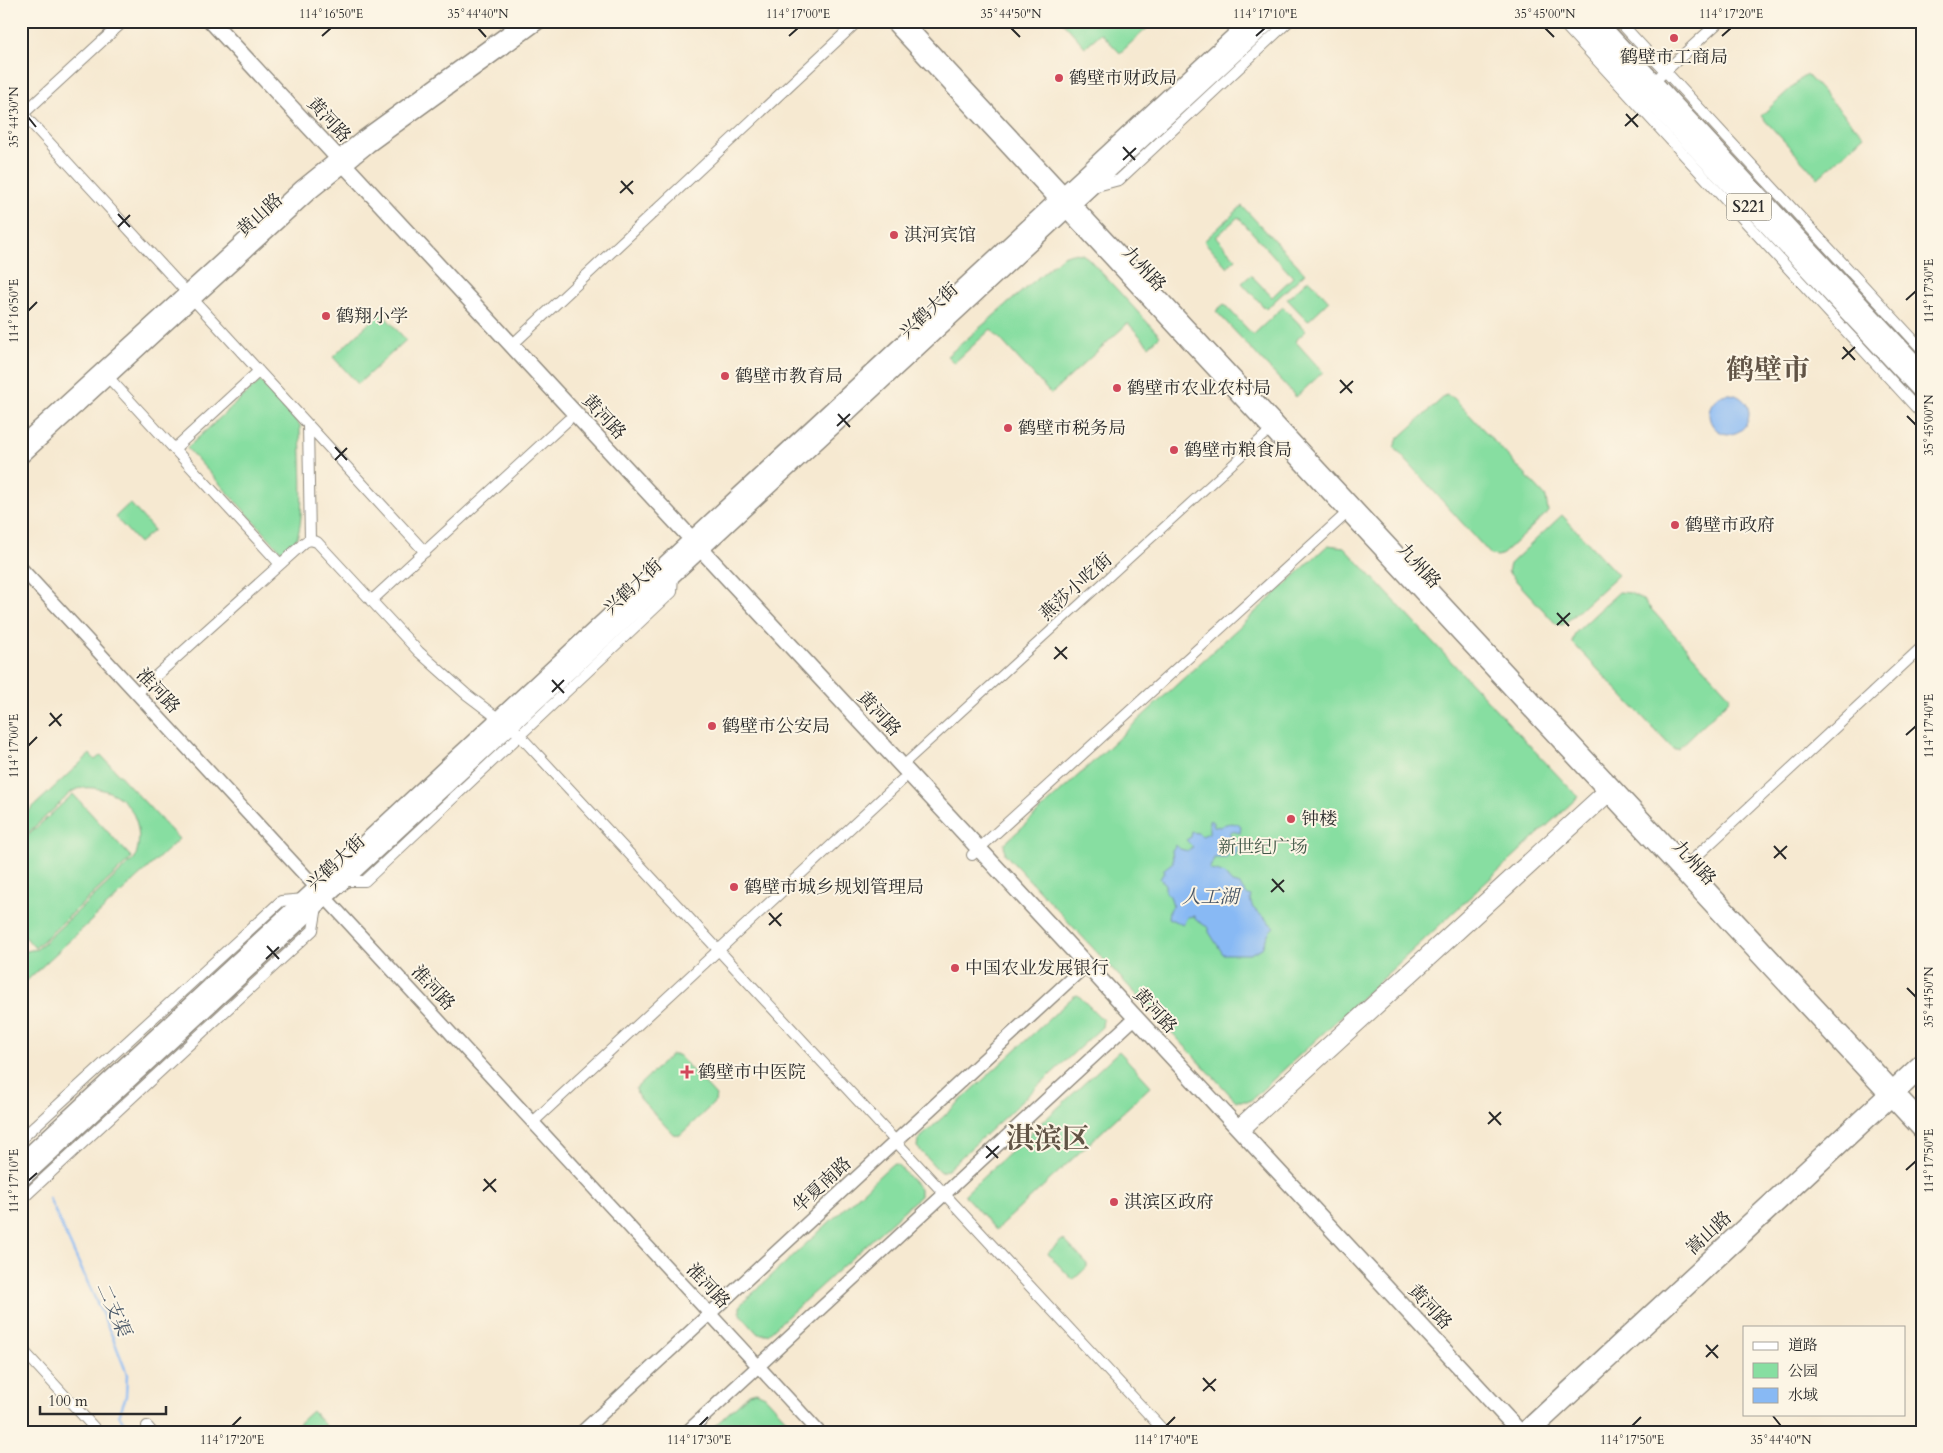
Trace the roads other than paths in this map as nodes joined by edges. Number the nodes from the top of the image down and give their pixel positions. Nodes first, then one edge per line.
1 (124, 21) edge
2 (198, 21) edge
3 (211, 21) edge
4 (523, 21) edge
5 (541, 21) edge
6 (858, 21) edge
7 (890, 21) edge
8 (905, 21) edge
9 (1250, 21) edge
10 (1270, 21) edge
11 (1289, 21) edge
12 (1561, 21) edge
13 (1577, 21) edge
14 (1597, 21) edge
15 (1619, 21) edge
16 (1720, 21) edge
17 (1917, 21) edge
18 (1922, 26) edge
19 (1234, 27) edge
20 (1659, 76) junction
21 (22, 115) edge
22 (337, 164) junction
23 (1089, 188) junction
24 (1065, 201) junction
25 (190, 296) junction
26 (512, 345) junction
27 (1922, 349) edge
28 (259, 371) junction
29 (1922, 371) edge
30 (108, 377) junction
31 (1922, 392) edge
32 (1922, 414) edge
33 (568, 420) junction
34 (308, 425) junction
35 (1270, 430) junction
36 (21, 443) edge
37 (174, 449) junction
38 (21, 458) edge
39 (1346, 513) junction
40 (310, 540) junction
41 (693, 548) junction
42 (425, 552) junction
43 (280, 564) junction
44 (21, 568) edge
45 (371, 601) junction
46 (1922, 647) edge
47 (137, 693) junction
48 (510, 727) junction
49 (902, 773) junction
50 (1606, 793) junction
51 (976, 852) junction
52 (1687, 865) junction
53 (317, 898) junction
54 (719, 950) junction
55 (1083, 968) junction
56 (1132, 1021) junction
57 (1922, 1059) edge
58 (1922, 1072) edge
59 (1892, 1094) junction
60 (1922, 1118) edge
61 (533, 1122) junction
62 (1239, 1129) junction
63 (1922, 1134) edge
64 (21, 1139) edge
65 (896, 1141) junction
66 (21, 1162) edge
67 (21, 1180) edge
68 (945, 1194) junction
69 (21, 1200) edge
70 (710, 1313) junction
71 (21, 1348) edge
72 (758, 1366) junction
73 (98, 1432) edge
74 (582, 1432) edge
75 (687, 1432) edge
76 (819, 1432) edge
77 (1166, 1432) edge
78 (1507, 1432) edge
79 (1520, 1432) edge
80 (1534, 1432) edge

1 - 21 street
2 - 22 main road, 黄河路
3 - 22 main road, 黄河路
4 - 22 street, 黄山路
5 - 22 street, 黄山路
6 - 26 street
7 - 24 street, 九州路
8 - 24 street, 九州路
9 - 19 main road, 兴鹤大街
10 - 23 main road, 兴鹤大街
11 - 23 street
12 - 32 street
13 - 31 main road, S221
14 - 20 main road, S221
15 - 20 street
16 - 20 street
17 - 18 street
19 - 24 main road, 兴鹤大街
20 - 27 street
20 - 29 main road, S221
21 - 25 street
22 - 25 street, 黄山路
22 - 26 main road, 黄河路
22 - 33 main road, 黄河路
23 - 24 main road, 兴鹤大街
24 - 35 street, 九州路
24 - 41 main road, 兴鹤大街
24 - 52 street, 九州路
25 - 28 street
25 - 30 street, 黄山路
25 - 36 street, 黄山路
26 - 41 main road, 黄河路
28 - 34 street
28 - 37 street
30 - 37 street
30 - 38 street, 黄山路
33 - 41 main road, 黄河路
33 - 42 street
34 - 40 street
34 - 42 street
35 - 39 street, 九州路
35 - 49 street, 燕莎小吃街
37 - 43 street
39 - 50 street, 九州路
39 - 51 street
40 - 43 street
40 - 45 street
41 - 48 main road, 兴鹤大街
41 - 48 main road, 兴鹤大街
41 - 49 main road, 黄河路
42 - 45 street
43 - 47 street
44 - 47 street, 淮河路
45 - 48 street
46 - 52 street
47 - 53 street, 淮河路
48 - 53 main road, 兴鹤大街
48 - 53 main road, 兴鹤大街
48 - 54 street
49 - 51 main road, 黄河路
49 - 54 street
50 - 59 street, 九州路
50 - 62 street
51 - 55 main road, 黄河路
52 - 59 street, 九州路
53 - 61 street, 淮河路
53 - 64 street
53 - 66 main road, 兴鹤大街
53 - 67 main road, 兴鹤大街
53 - 69 street
54 - 61 street
54 - 65 street
55 - 56 main road, 黄河路
55 - 65 street, 华夏南路
56 - 62 main road, 黄河路
56 - 68 street
56 - 78 main road, 黄河路
57 - 59 street, 嵩山路
58 - 59 street, 嵩山路
59 - 60 street, 九州路
59 - 63 street, 九州路
59 - 79 street, 嵩山路
59 - 80 street, 嵩山路
61 - 70 street, 淮河路
62 - 79 main road, 黄河路
65 - 68 street
65 - 70 street, 华夏南路
68 - 72 street
68 - 77 street
70 - 72 street, 淮河路
70 - 74 street, 华夏南路
71 - 73 street
72 - 75 street
72 - 76 street, 淮河路

